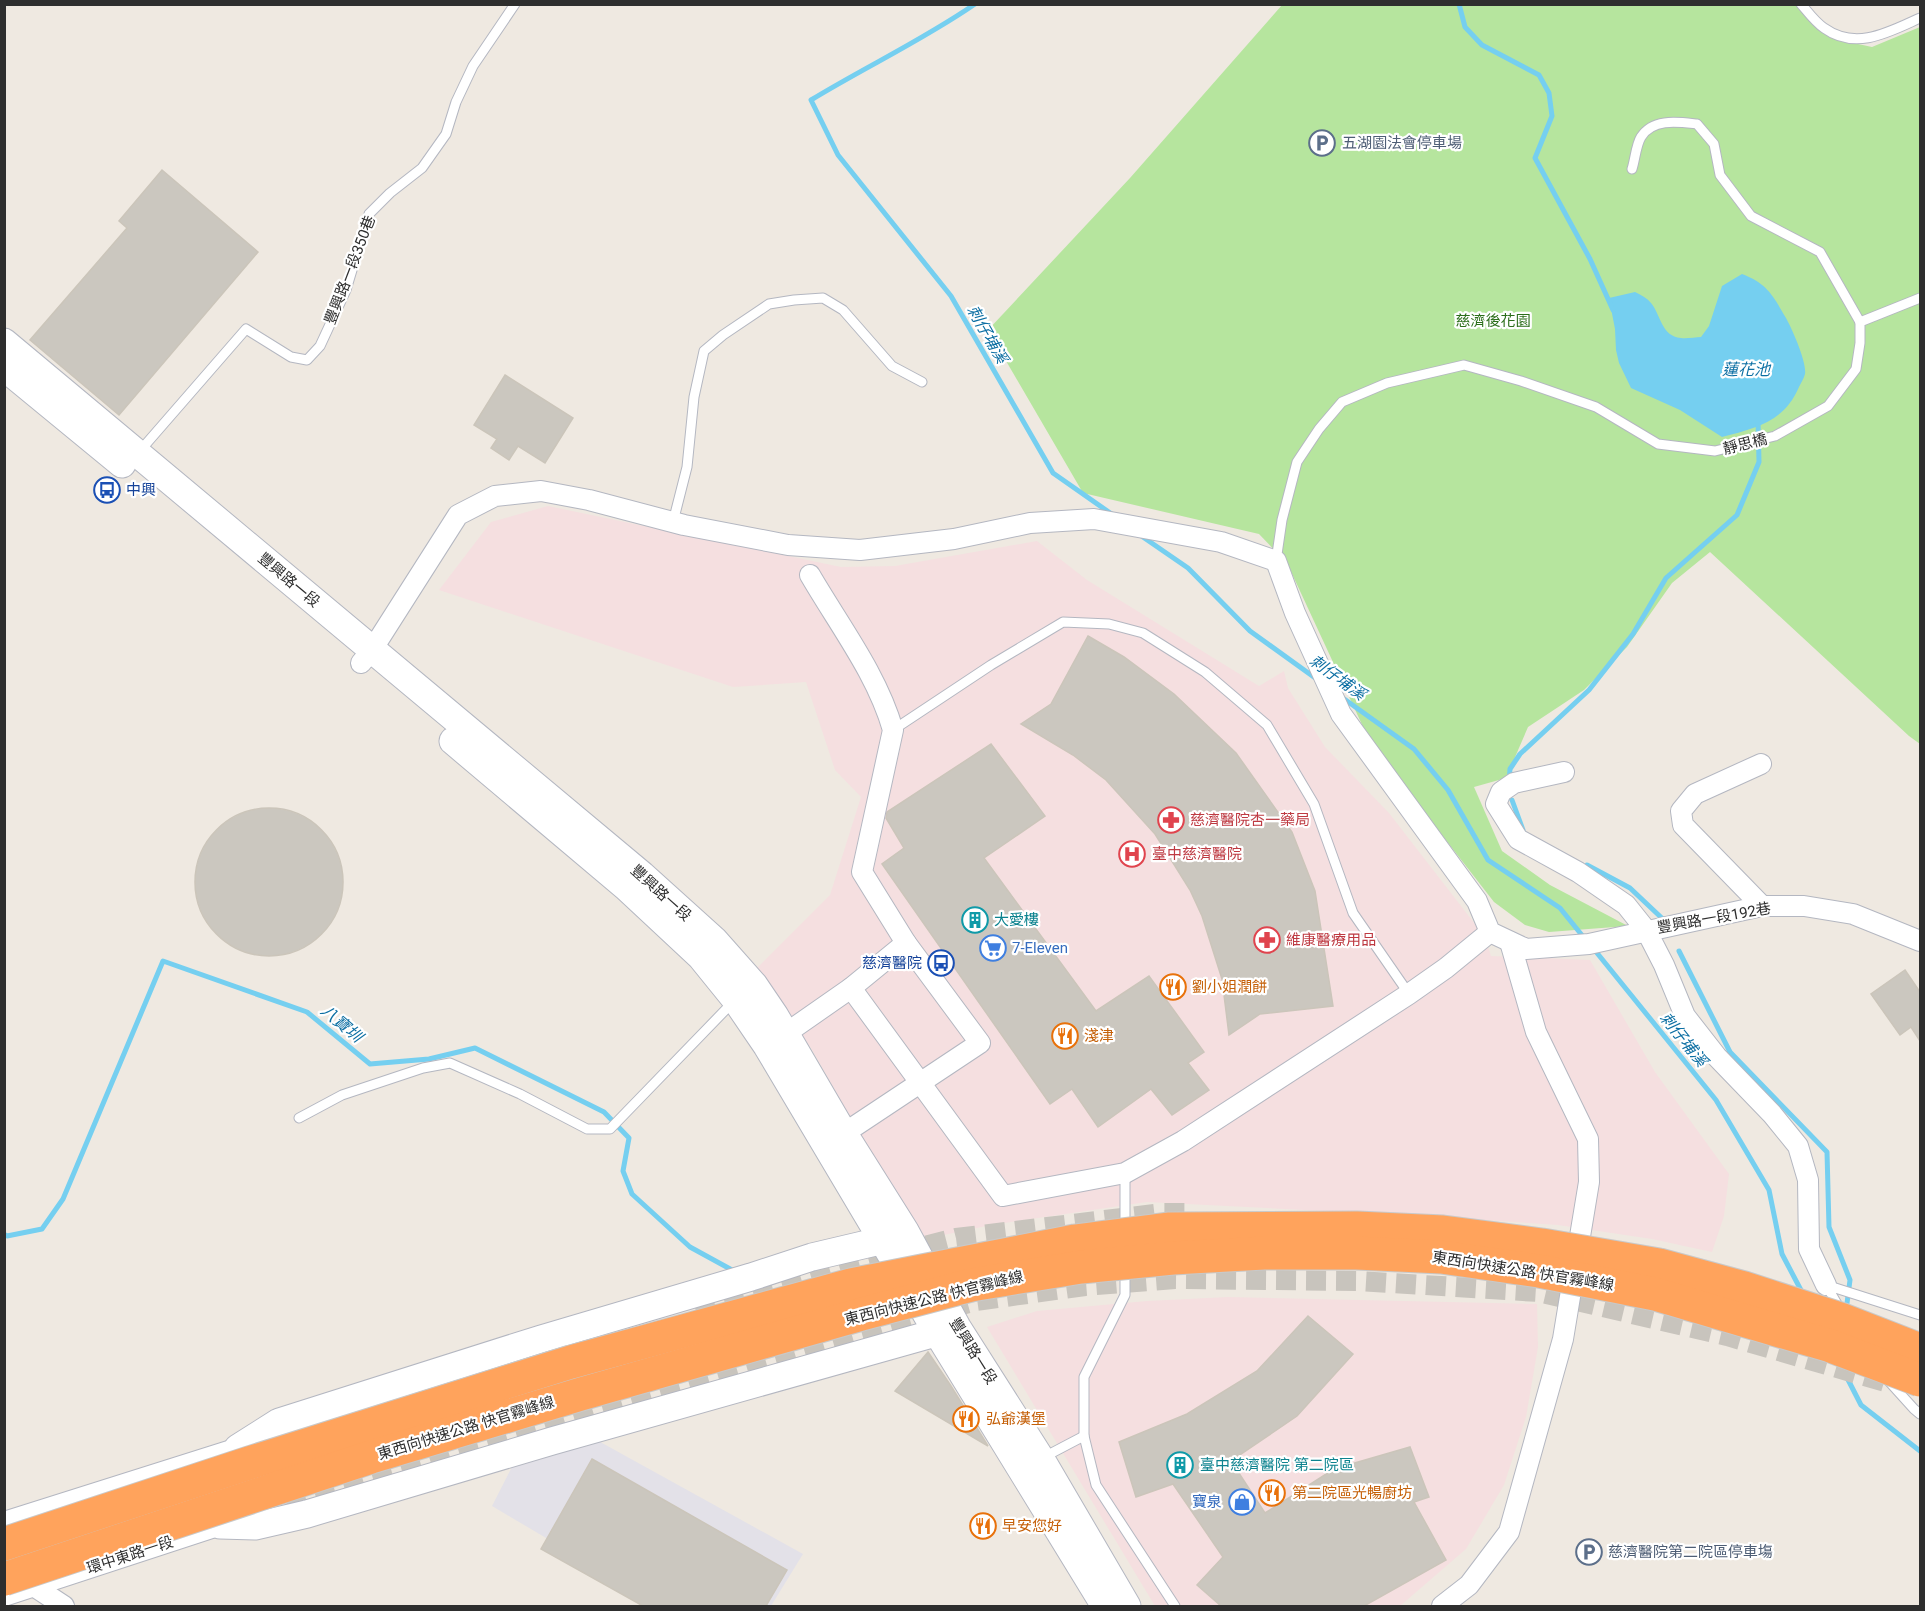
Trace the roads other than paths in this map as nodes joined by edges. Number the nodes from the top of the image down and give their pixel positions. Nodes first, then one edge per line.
1 (515, 4) edge
2 (1801, 4) edge
3 (1920, 18) edge
4 (1632, 169) dead end
5 (1920, 298) edge
6 (1860, 322) junction
7 (4, 342) edge
8 (4, 367) edge
9 (922, 382) dead end
10 (133, 461) junction
11 (673, 522) junction
12 (1275, 561) junction
13 (810, 575) dead end
14 (366, 656) junction
15 (893, 730) junction
16 (1761, 764) dead end
17 (1564, 772) dead end
18 (1762, 906) junction
19 (1646, 930) junction
20 (1490, 932) junction
21 (1370, 938) junction
22 (1920, 940) edge
23 (1510, 942) junction
24 (906, 943) junction
25 (1361, 944) dead end
26 (851, 988) junction
27 (745, 992) junction
28 (1409, 994) junction
29 (776, 1040) junction
30 (920, 1083) junction
31 (299, 1118) dead end
32 (835, 1139) junction
33 (1125, 1173) junction
34 (894, 1236) junction
35 (1125, 1240) dead end
36 (1125, 1251) dead end
37 (1826, 1285) junction
38 (1864, 1312) dead end
39 (1920, 1316) edge
40 (947, 1329) junction
41 (1920, 1338) edge
42 (1858, 1339) dead end
43 (1865, 1348) dead end
44 (1920, 1350) edge
45 (1919, 1388) edge
46 (1920, 1414) edge
47 (1084, 1436) junction
48 (238, 1448) joint
49 (1031, 1464) junction
50 (255, 1514) tunnel mouth
51 (4, 1522) edge
52 (220, 1525) junction
53 (4, 1544) edge
54 (4, 1566) edge
55 (19, 1583) edge
56 (4, 1596) edge
57 (64, 1606) edge
58 (1105, 1606) edge
59 (1127, 1606) edge
60 (1174, 1606) edge
61 (1442, 1606) edge

1 - 10 lane, 豐興路一段350巷
2 - 3 lane
4 - 6 lane
5 - 6 lane
6 - 12 lane, 靜思橋
7 - 10 street, 豐興路一段
8 - 10 street, 豐興路一段
9 - 11 lane
10 - 14 street, 豐興路一段
11 - 12 street
11 - 14 street
12 - 20 street
13 - 15 street
14 - 27 street, 豐興路一段
15 - 21 lane
15 - 24 street
16 - 18 street
17 - 19 street
18 - 19 street, 豐興路一段192巷
18 - 22 street, 豐興路一段192巷
19 - 23 street, 豐興路一段192巷
19 - 37 street
20 - 23 street, 豐興路一段192巷
20 - 28 street
21 - 25 lane
21 - 28 lane
23 - 61 street
24 - 26 street
24 - 30 street
26 - 29 street
26 - 30 street
27 - 29 street, 豐興路一段
27 - 31 lane
28 - 33 street
29 - 32 street, 豐興路一段
30 - 32 street
30 - 33 street
32 - 34 street, 豐興路一段
33 - 35 lane
34 - 40 street, 豐興路一段
34 - 48 street
36 - 47 lane
37 - 39 lane
37 - 42 lane
38 - 41 street
40 - 49 street, 豐興路一段
40 - 52 street
43 - 46 lane
44 - 53 highway, 東西向快速公路 快官霧峰線, bridge
45 - 55 highway, 東西向快速公路 快官霧峰線, bridge
47 - 49 lane
47 - 60 lane
48 - 51 street
49 - 58 street, 豐興路一段
49 - 59 street, 豐興路一段
50 - 52 street, 環中東路一段
52 - 55 street, 環中東路一段
54 - 55 street
55 - 56 street, 環中東路一段
55 - 57 street

